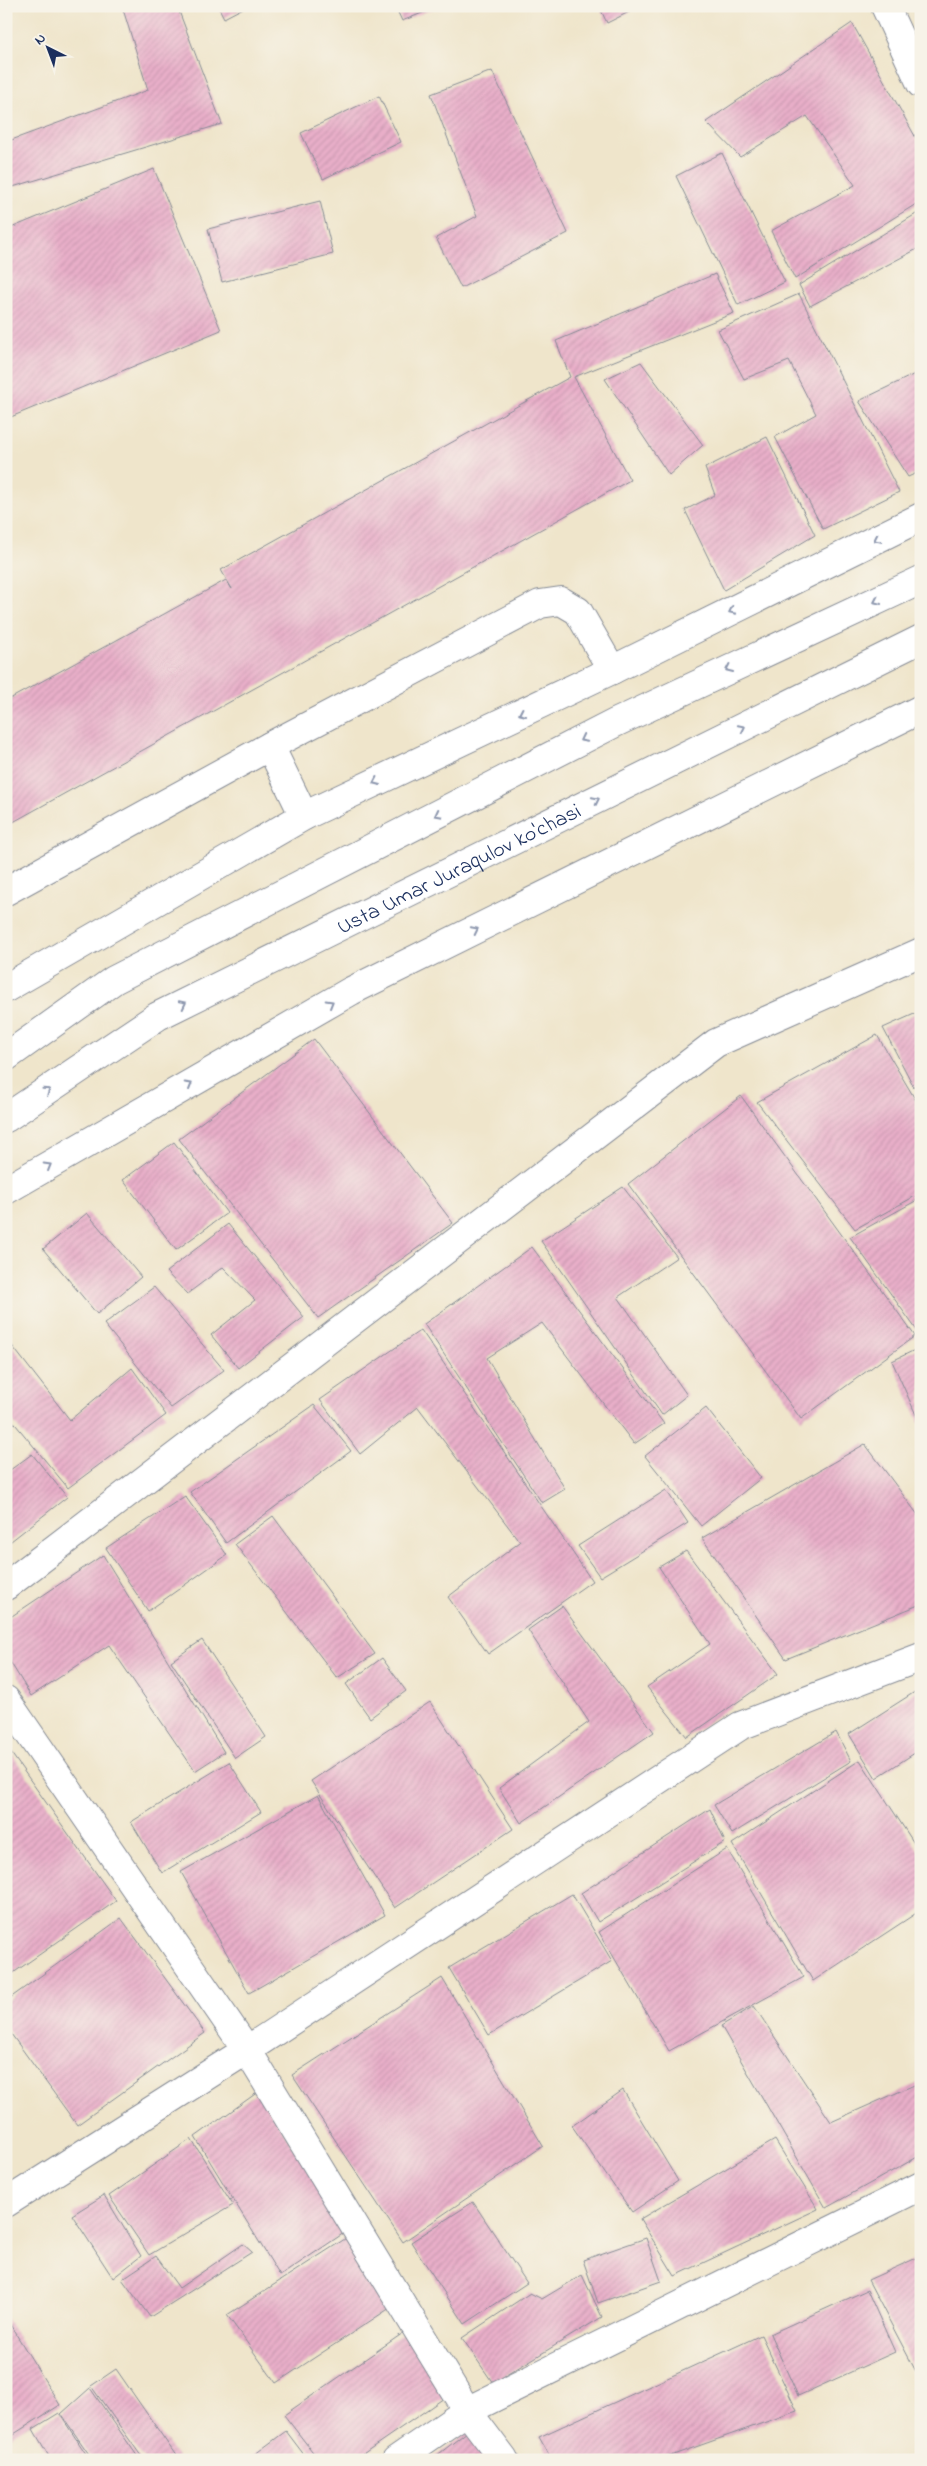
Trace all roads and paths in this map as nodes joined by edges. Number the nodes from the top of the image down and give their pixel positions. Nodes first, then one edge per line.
1 (885, 6) edge
2 (921, 84) edge
3 (921, 517) edge
4 (921, 580) edge
5 (921, 640) edge
6 (612, 670) junction
7 (921, 709) edge
8 (270, 746) junction
9 (304, 816) junction
10 (6, 891) edge
11 (921, 952) edge
12 (6, 988) edge
13 (6, 1057) edge
14 (6, 1118) edge
15 (6, 1190) edge
16 (6, 1586) edge
17 (921, 1657) edge
18 (6, 1700) edge
19 (247, 2050) junction
20 (921, 2186) edge
21 (6, 2203) edge
22 (467, 2411) junction
23 (396, 2460) edge
24 (504, 2460) edge

1 - 2 street
3 -> 6 street
4 -> 13 street
14 -> 5 street, Usta Umar Juraqulov ko'chasi
6 - 8 street
6 -> 9 street
15 -> 7 street
8 - 9 street
8 - 10 street
9 - 12 street
11 - 16 street
17 - 19 street
18 - 19 street
19 - 21 street
19 - 22 street
20 - 22 street
22 - 23 street
22 - 24 street

